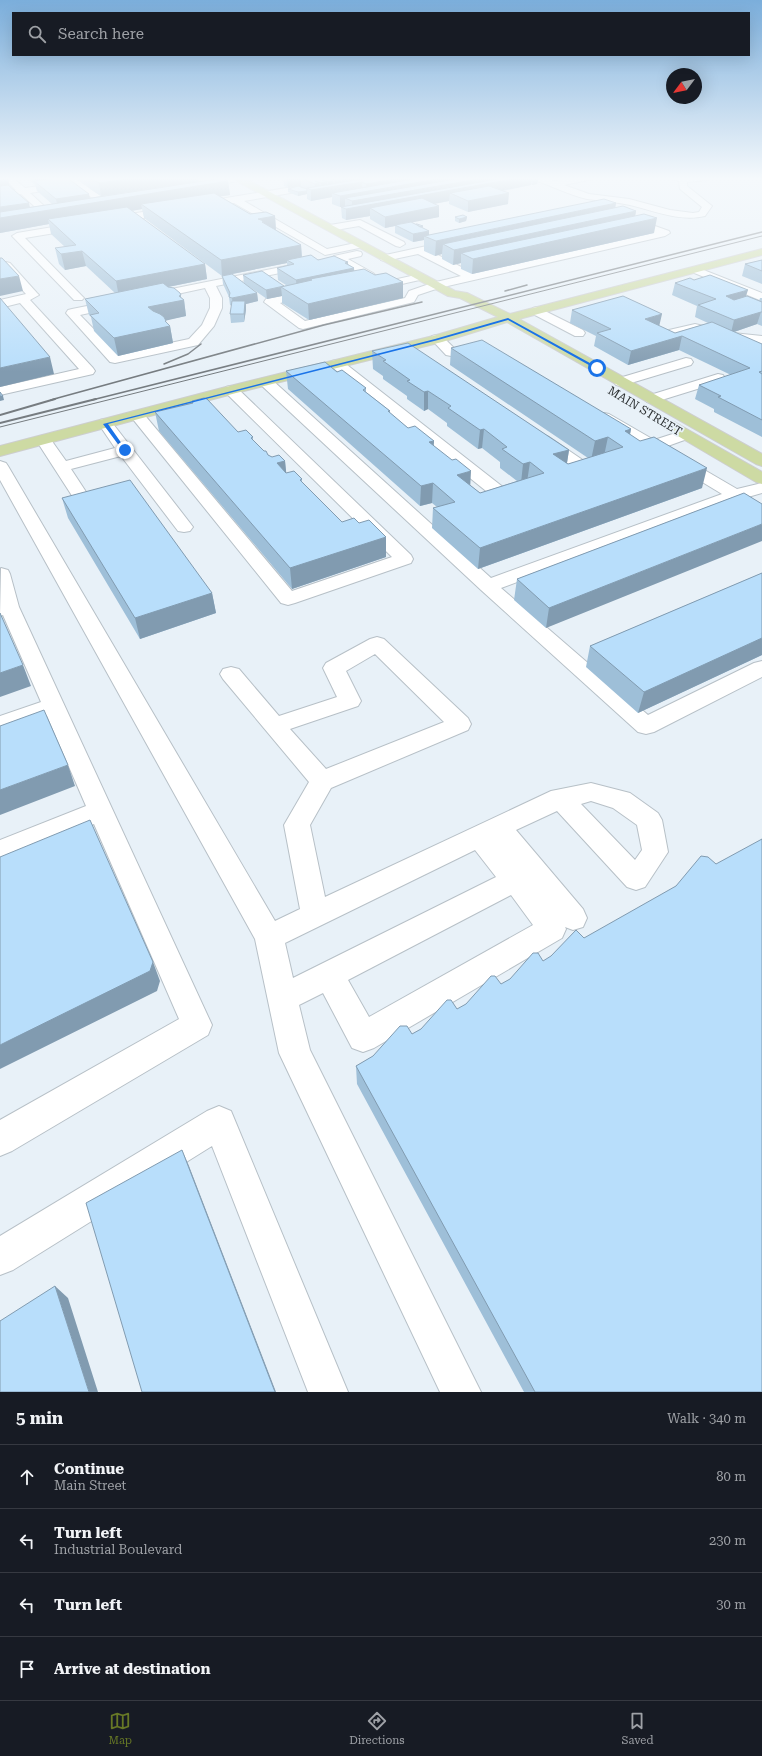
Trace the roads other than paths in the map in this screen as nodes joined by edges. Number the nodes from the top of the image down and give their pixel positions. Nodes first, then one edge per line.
1 (23, 242) edge
2 (308, 242) edge
3 (355, 242) edge
4 (396, 242) edge
5 (457, 242) edge
6 (626, 242) edge
7 (400, 244) dead end
8 (360, 245) junction
9 (420, 250) junction
10 (372, 251) junction
11 (762, 252) edge
12 (338, 258) junction
13 (385, 258) junction
14 (0, 266) edge
15 (696, 270) junction
16 (369, 275) edge
17 (420, 277) junction
18 (472, 277) junction
19 (358, 282) edge
20 (209, 284) junction
21 (436, 286) junction
22 (322, 291) edge
23 (762, 296) edge
24 (78, 298) dead end
25 (23, 299) junction
26 (0, 304) edge
27 (538, 311) junction
28 (501, 321) junction
29 (579, 333) dead end
30 (673, 333) edge
31 (437, 339) junction
32 (762, 340) edge
33 (494, 350) edge
34 (686, 362) dead end
35 (337, 364) junction
36 (718, 378) edge
37 (266, 382) junction
38 (621, 382) junction
39 (231, 390) junction
40 (0, 391) edge
41 (593, 410) edge
42 (654, 411) junction
43 (137, 415) junction
44 (105, 424) junction
45 (533, 433) edge
46 (685, 435) junction
47 (44, 440) junction
48 (652, 446) junction
49 (125, 450) junction
50 (0, 451) edge
51 (627, 454) edge
52 (762, 461) edge
53 (0, 466) edge
54 (61, 467) junction
55 (555, 477) edge
56 (762, 479) edge
57 (762, 488) edge
58 (735, 495) junction
59 (84, 501) edge
60 (482, 501) edge
61 (762, 514) edge
62 (437, 515) edge
63 (418, 521) junction
64 (184, 527) dead end
65 (0, 574) edge
66 (488, 586) junction
67 (4, 609) edge
68 (762, 668) edge
69 (231, 674) dead end
70 (53, 706) junction
71 (0, 724) edge
72 (274, 726) junction
73 (322, 782) junction
74 (560, 798) dead end
75 (100, 811) junction
76 (488, 831) junction
77 (0, 851) edge
78 (515, 880) junction
79 (315, 915) junction
80 (573, 918) dead end
81 (269, 937) junction
82 (329, 975) junction
83 (283, 998) junction
84 (0, 1139) edge
85 (0, 1257) edge
86 (328, 1392) edge
87 (461, 1392) edge

1 - 24 street
2 - 8 street
3 - 8 main road, MAIN STREET
4 - 7 street
5 - 9 street
6 - 18 street
8 - 10 main road, MAIN STREET
9 - 13 street
9 - 18 street
10 - 12 street
10 - 13 main road, MAIN STREET
11 - 15 main road
12 - 16 street
12 - 20 street
13 - 17 main road, MAIN STREET
14 - 25 street
15 - 23 street
15 - 27 main road
17 - 19 street
17 - 21 main road, MAIN STREET
18 - 21 street
20 - 20 street
21 - 22 street
21 - 28 main road, MAIN STREET
25 - 26 street
25 - 40 street
27 - 28 main road
27 - 29 street
28 - 31 main road
28 - 38 main road, MAIN STREET
28 - 42 main road, MAIN STREET
30 - 32 street
31 - 33 street
31 - 35 main road
34 - 38 street
35 - 37 main road
35 - 60 street
36 - 42 street
37 - 39 main road
37 - 63 street
38 - 42 main road, MAIN STREET
39 - 43 main road
39 - 43 street
41 - 48 street
42 - 46 main road, MAIN STREET
42 - 52 main road, MAIN STREET
43 - 44 main road
44 - 47 main road
44 - 49 street
45 - 55 street
46 - 48 street
46 - 56 main road, MAIN STREET
47 - 50 main road
47 - 54 street
48 - 51 street
48 - 58 street
49 - 54 street
49 - 64 street
53 - 81 street
54 - 59 street
57 - 58 street
58 - 61 street
58 - 66 street
62 - 63 street
63 - 66 street
65 - 67 street
66 - 68 street
67 - 70 street
69 - 72 street
70 - 71 street
70 - 75 street
72 - 73 street
72 - 73 street
73 - 79 street
74 - 76 street
75 - 77 street
75 - 84 street
76 - 78 street
76 - 79 street
76 - 80 street
78 - 82 street
78 - 82 street
79 - 81 street
81 - 83 street
82 - 83 street
83 - 87 street
85 - 86 street

